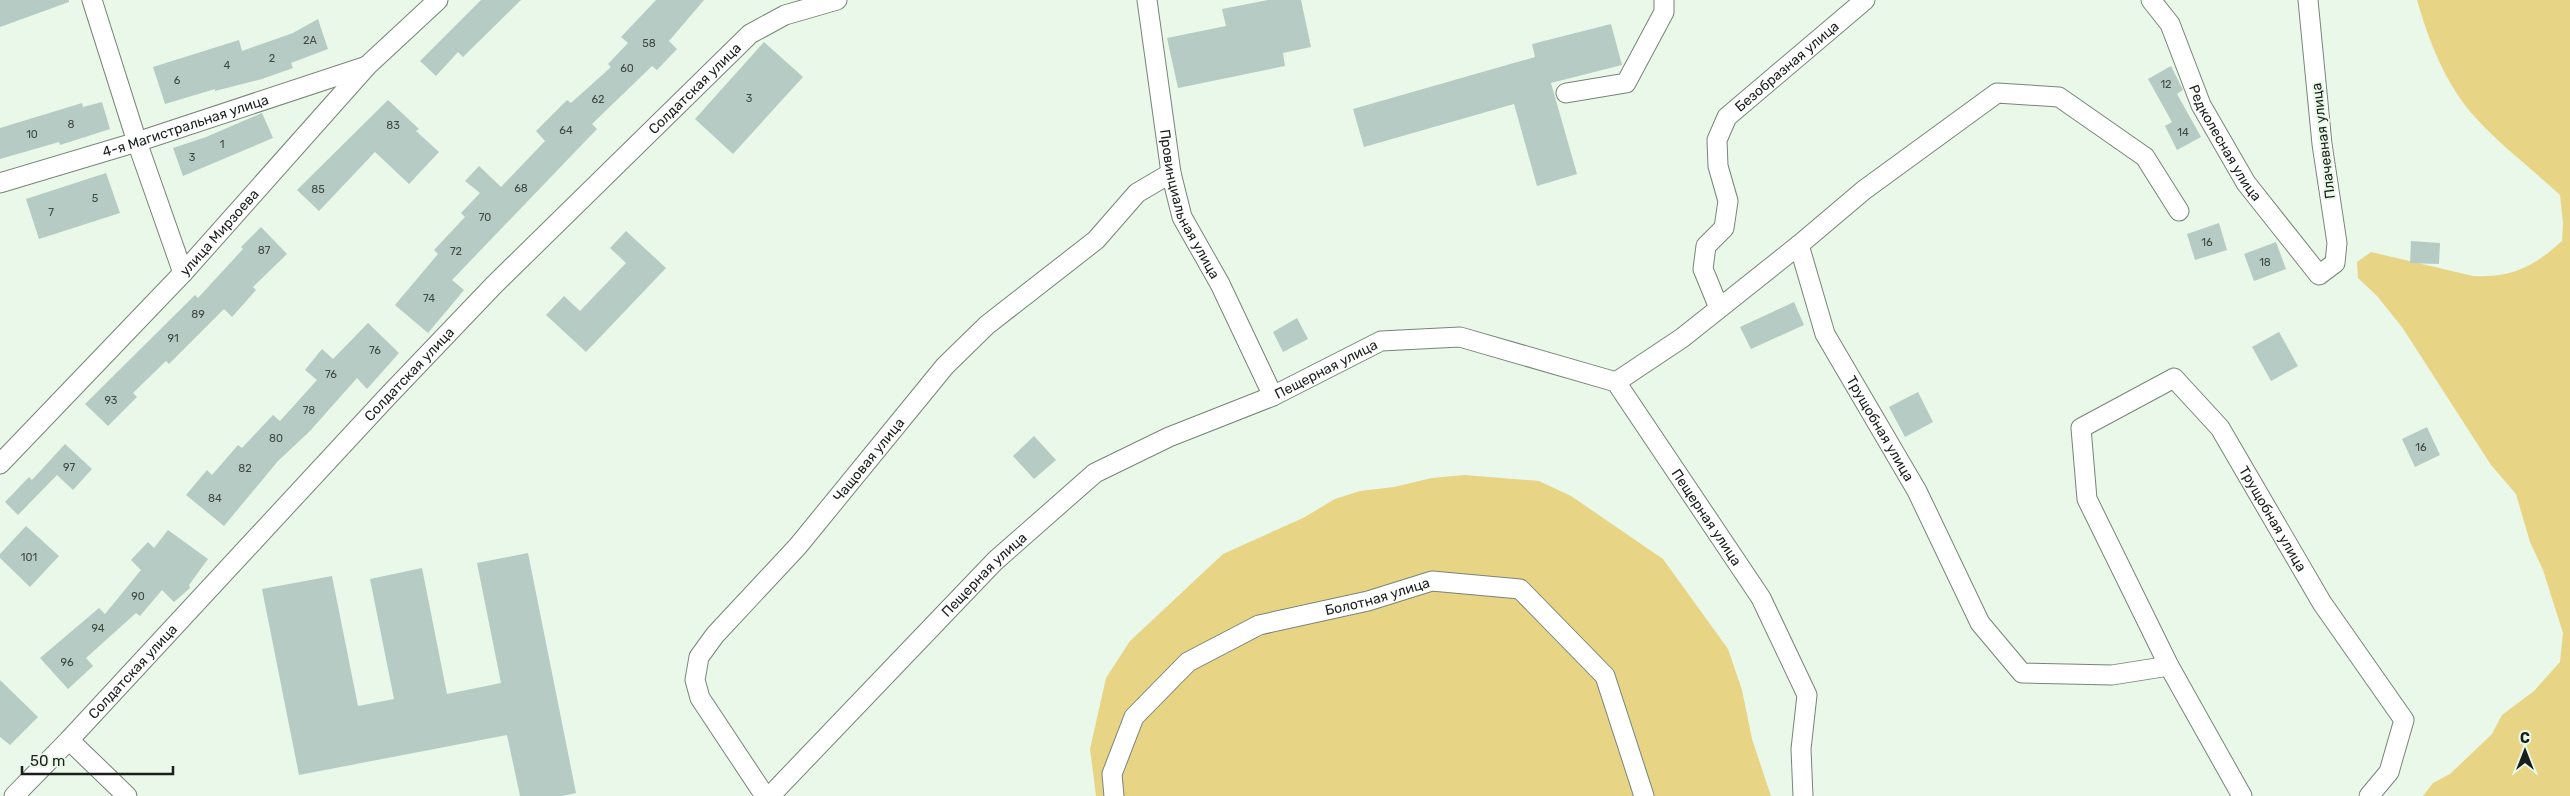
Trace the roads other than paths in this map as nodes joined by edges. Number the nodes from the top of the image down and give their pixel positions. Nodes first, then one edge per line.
1 (92, 0) edge
2 (438, 0) edge
3 (838, 0) edge
4 (1147, 0) edge
5 (1664, 0) edge
6 (1865, 0) edge
7 (2151, 0) edge
8 (2308, 0) edge
9 (368, 65) junction
10 (1566, 92) dead end
11 (137, 142) junction
12 (1171, 173) junction
13 (0, 183) edge
14 (2179, 211) dead end
15 (1799, 245) junction
16 (183, 273) junction
17 (2319, 275) joint
18 (1719, 308) junction
19 (1616, 382) junction
20 (1274, 396) junction
21 (0, 464) edge
22 (2169, 666) junction
23 (69, 740) junction
24 (14, 796) edge
25 (128, 796) edge
26 (765, 796) edge
27 (770, 796) edge
28 (1114, 796) edge
29 (1644, 796) edge
30 (1803, 796) edge
31 (2242, 796) edge
32 (2369, 796) edge

1 - 11 street
2 - 9 street, улица Мирзоева
3 - 23 street, Солдатская улица
4 - 12 street, Провинциальная улица
5 - 10 street
6 - 18 street, Безобразная улица
7 - 17 street, Редколесная улица
8 - 17 street, Плачевная улица
9 - 11 street, 4-я Магистральная улица
9 - 16 street, улица Мирзоева
11 - 13 street, 4-я Магистральная улица
11 - 16 street
12 - 20 street, Провинциальная улица
12 - 26 street, Чащовая улица
14 - 15 street
15 - 18 street
15 - 22 street, Трущобная улица
16 - 21 street, улица Мирзоева
18 - 19 street
19 - 20 street, Пещерная улица
19 - 30 street, Пещерная улица
20 - 27 street, Пещерная улица
22 - 31 street, Трущобная улица
22 - 32 street, Трущобная улица
23 - 24 street, Солдатская улица
23 - 25 street
28 - 29 street, Болотная улица

